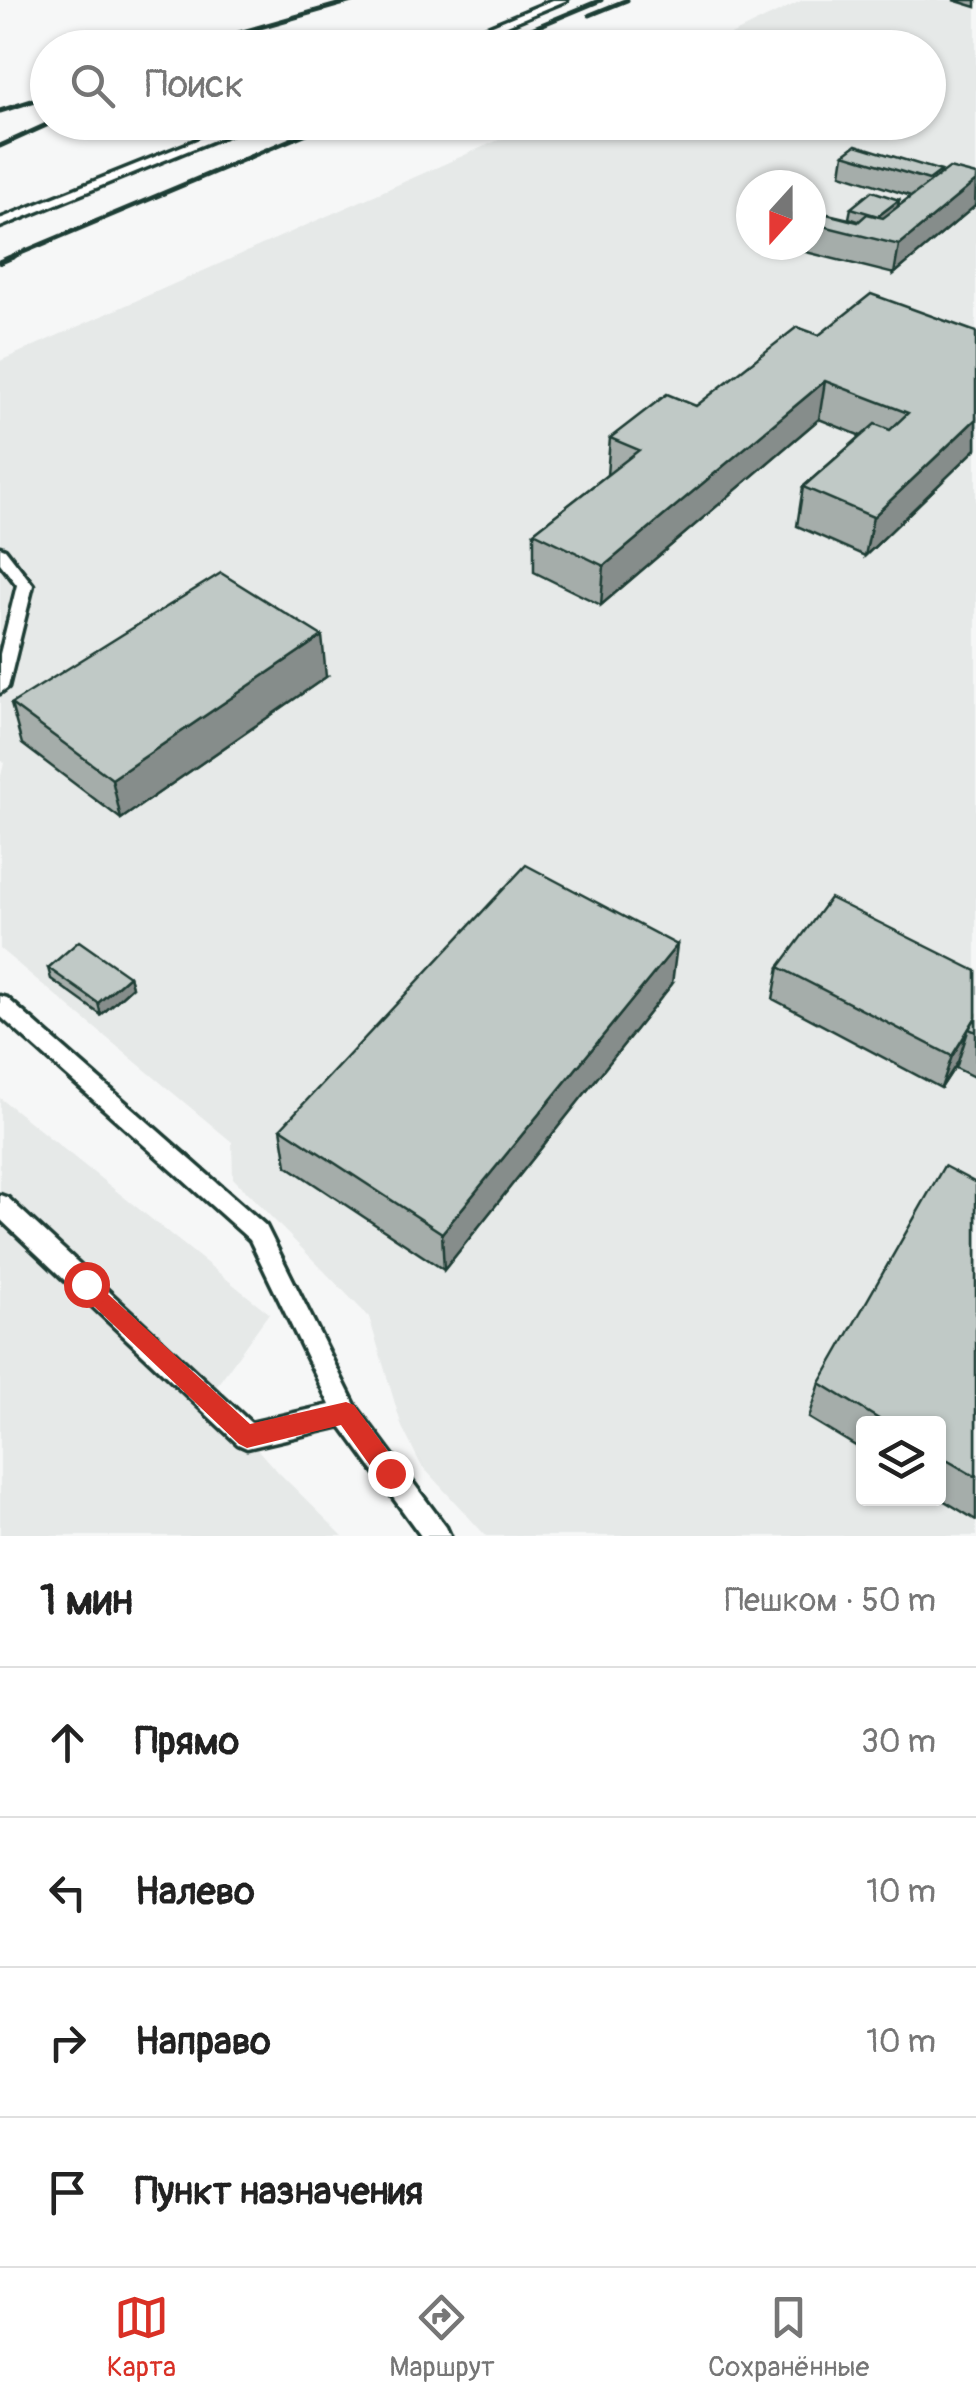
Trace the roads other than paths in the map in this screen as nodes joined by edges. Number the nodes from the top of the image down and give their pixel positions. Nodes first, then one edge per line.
1 (562, 0) edge
2 (487, 30) edge
3 (208, 140) edge
4 (0, 223) edge
5 (0, 552) edge
6 (0, 687) edge
7 (0, 1004) edge
8 (0, 1204) edge
9 (346, 1412) junction
10 (437, 1536) edge

1 - 2 lane
3 - 4 lane
5 - 6 lane
7 - 9 lane
8 - 9 lane
9 - 10 lane

